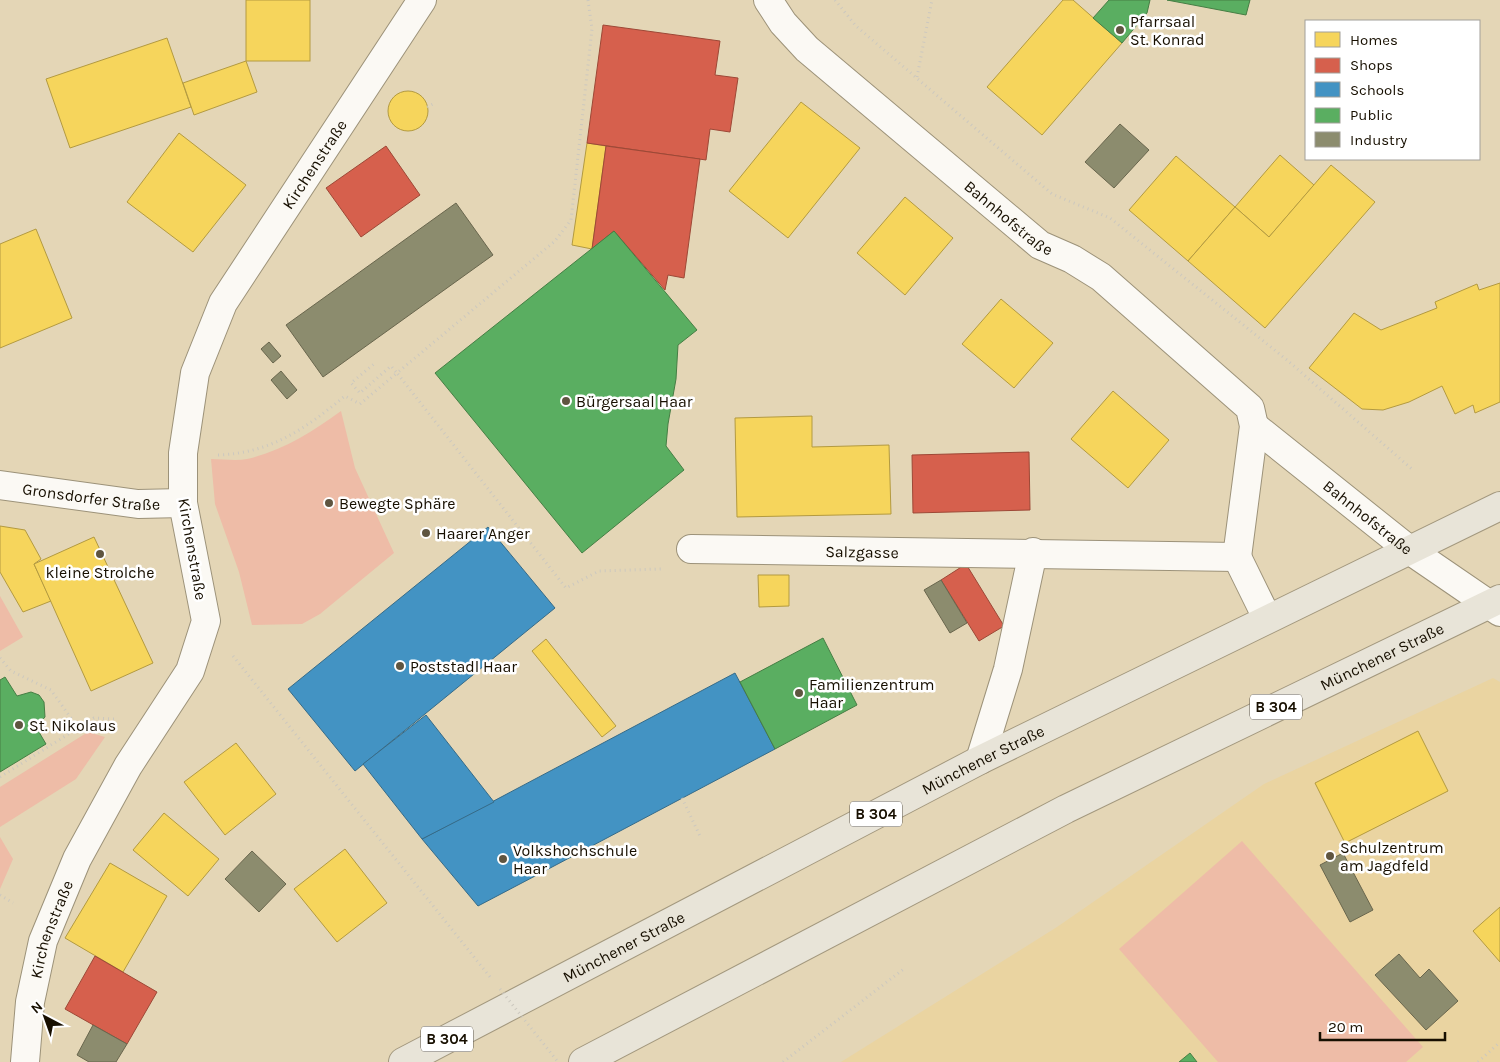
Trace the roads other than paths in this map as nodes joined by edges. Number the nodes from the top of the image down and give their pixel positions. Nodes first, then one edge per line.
1 (422, 0) edge
2 (768, 0) edge
3 (1254, 426) junction
4 (0, 485) edge
5 (183, 503) junction
6 (1500, 506) edge
7 (691, 549) road end
8 (1408, 549) junction
9 (1033, 552) junction
10 (1237, 557) junction
11 (1496, 605) edge
12 (1267, 618) junction
13 (980, 760) junction
14 (26, 1062) edge
15 (403, 1062) edge
16 (583, 1062) edge

1 - 5 street, Kirchenstraße
2 - 3 street, Bahnhofstraße
3 - 8 street, Bahnhofstraße
3 - 10 street, Bahnhofstraße
4 - 5 street, Gronsdorfer Straße
5 - 14 street, Kirchenstraße
6 - 8 main road, B 304
7 - 9 street, Salzgasse
8 - 11 street, Bahnhofstraße
8 - 12 main road, Münchener Straße / B 304
9 - 10 street, Salzgasse
9 - 13 street
10 - 12 street
11 - 16 main road, Münchener Straße / B 304
12 - 13 main road, Münchener Straße / B 304
13 - 15 main road, Münchener Straße / B 304

